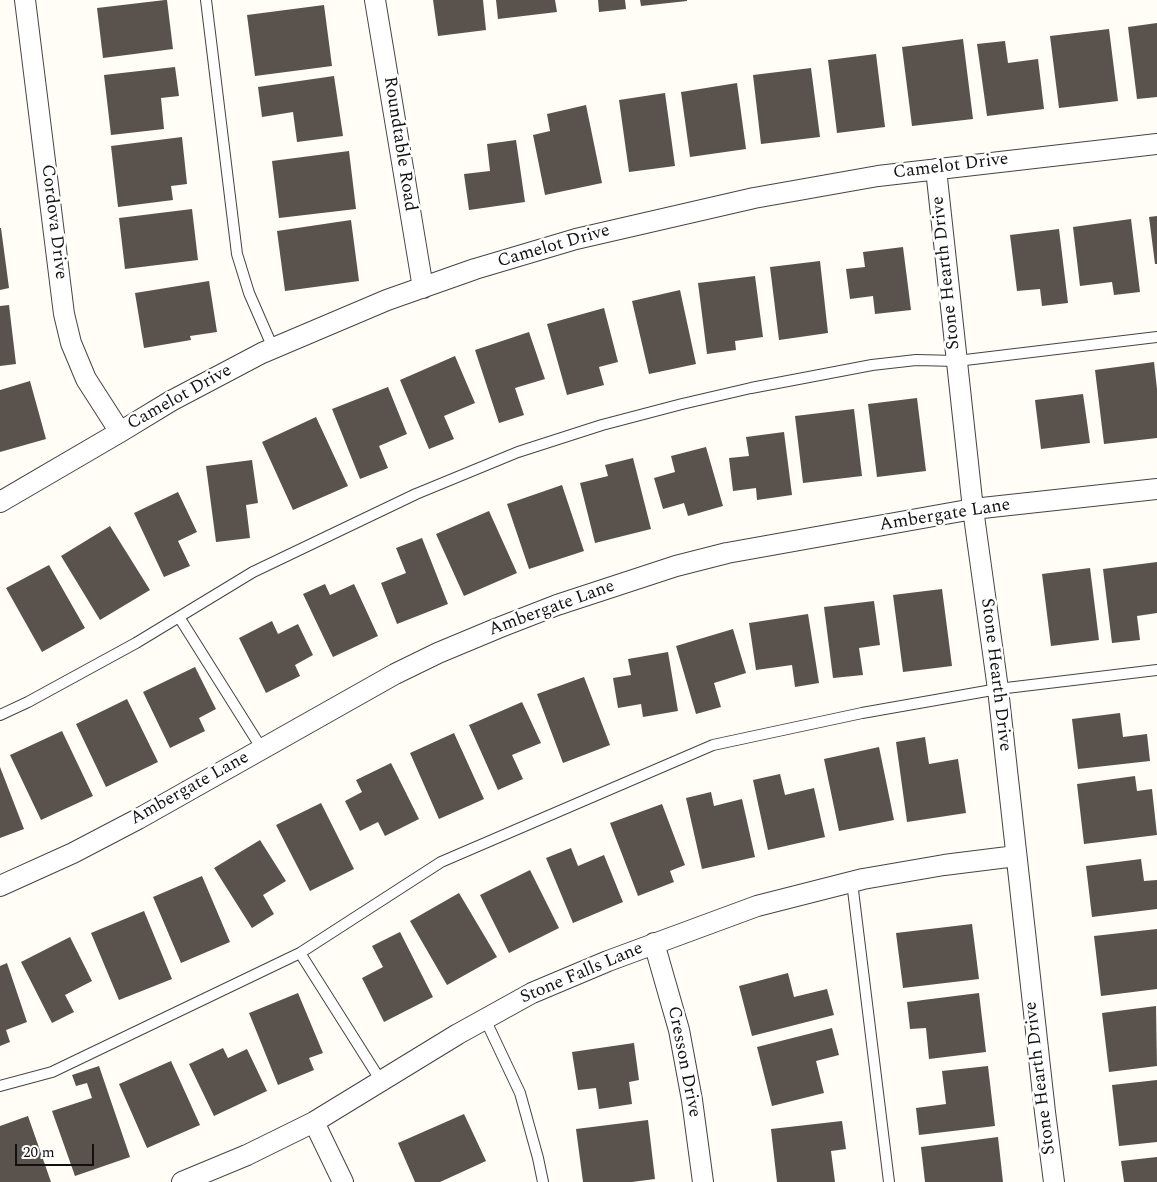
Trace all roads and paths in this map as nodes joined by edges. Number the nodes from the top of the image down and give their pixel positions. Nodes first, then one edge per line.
1 (25, 0) edge
2 (206, 0) edge
3 (375, 0) edge
4 (1157, 144) edge
5 (936, 169) junction
6 (423, 288) junction
7 (1157, 337) edge
8 (273, 348) junction
9 (957, 361) junction
10 (120, 432) junction
11 (1157, 489) edge
12 (0, 502) edge
13 (973, 510) junction
14 (179, 617) junction
15 (1157, 670) edge
16 (998, 688) junction
17 (0, 715) edge
18 (262, 749) junction
19 (1016, 856) junction
20 (852, 882) junction
21 (0, 886) edge
22 (654, 944) junction
23 (300, 953) junction
24 (485, 1019) junction
25 (381, 1081) junction
26 (0, 1086) edge
27 (314, 1122) junction
28 (182, 1182) edge
29 (343, 1182) edge
30 (543, 1182) edge
31 (703, 1182) edge
32 (889, 1182) edge
33 (1054, 1182) edge

1 - 10 street, Cordova Drive
2 - 8 lane
3 - 6 street, Roundtable Road
4 - 5 street, Camelot Drive
5 - 6 street, Camelot Drive
5 - 9 street, Stone Hearth Drive
6 - 8 street, Camelot Drive
7 - 9 lane
8 - 10 street, Camelot Drive
9 - 13 street, Stone Hearth Drive
9 - 14 lane
10 - 12 street, Camelot Drive
11 - 13 street, Ambergate Lane
13 - 16 street, Stone Hearth Drive
13 - 18 street, Ambergate Lane
14 - 17 lane
14 - 18 lane
15 - 16 lane
16 - 19 street, Stone Hearth Drive
16 - 23 lane
18 - 21 street, Ambergate Lane
19 - 20 street, Stone Falls Lane
19 - 33 street, Stone Hearth Drive
20 - 22 street, Stone Falls Lane
20 - 32 lane
22 - 24 street, Stone Falls Lane
22 - 31 street, Cresson Drive
23 - 25 lane
23 - 26 lane
24 - 25 street, Stone Falls Lane
24 - 30 lane
25 - 27 street, Stone Falls Lane
27 - 28 street, Stone Falls Lane
27 - 29 street

